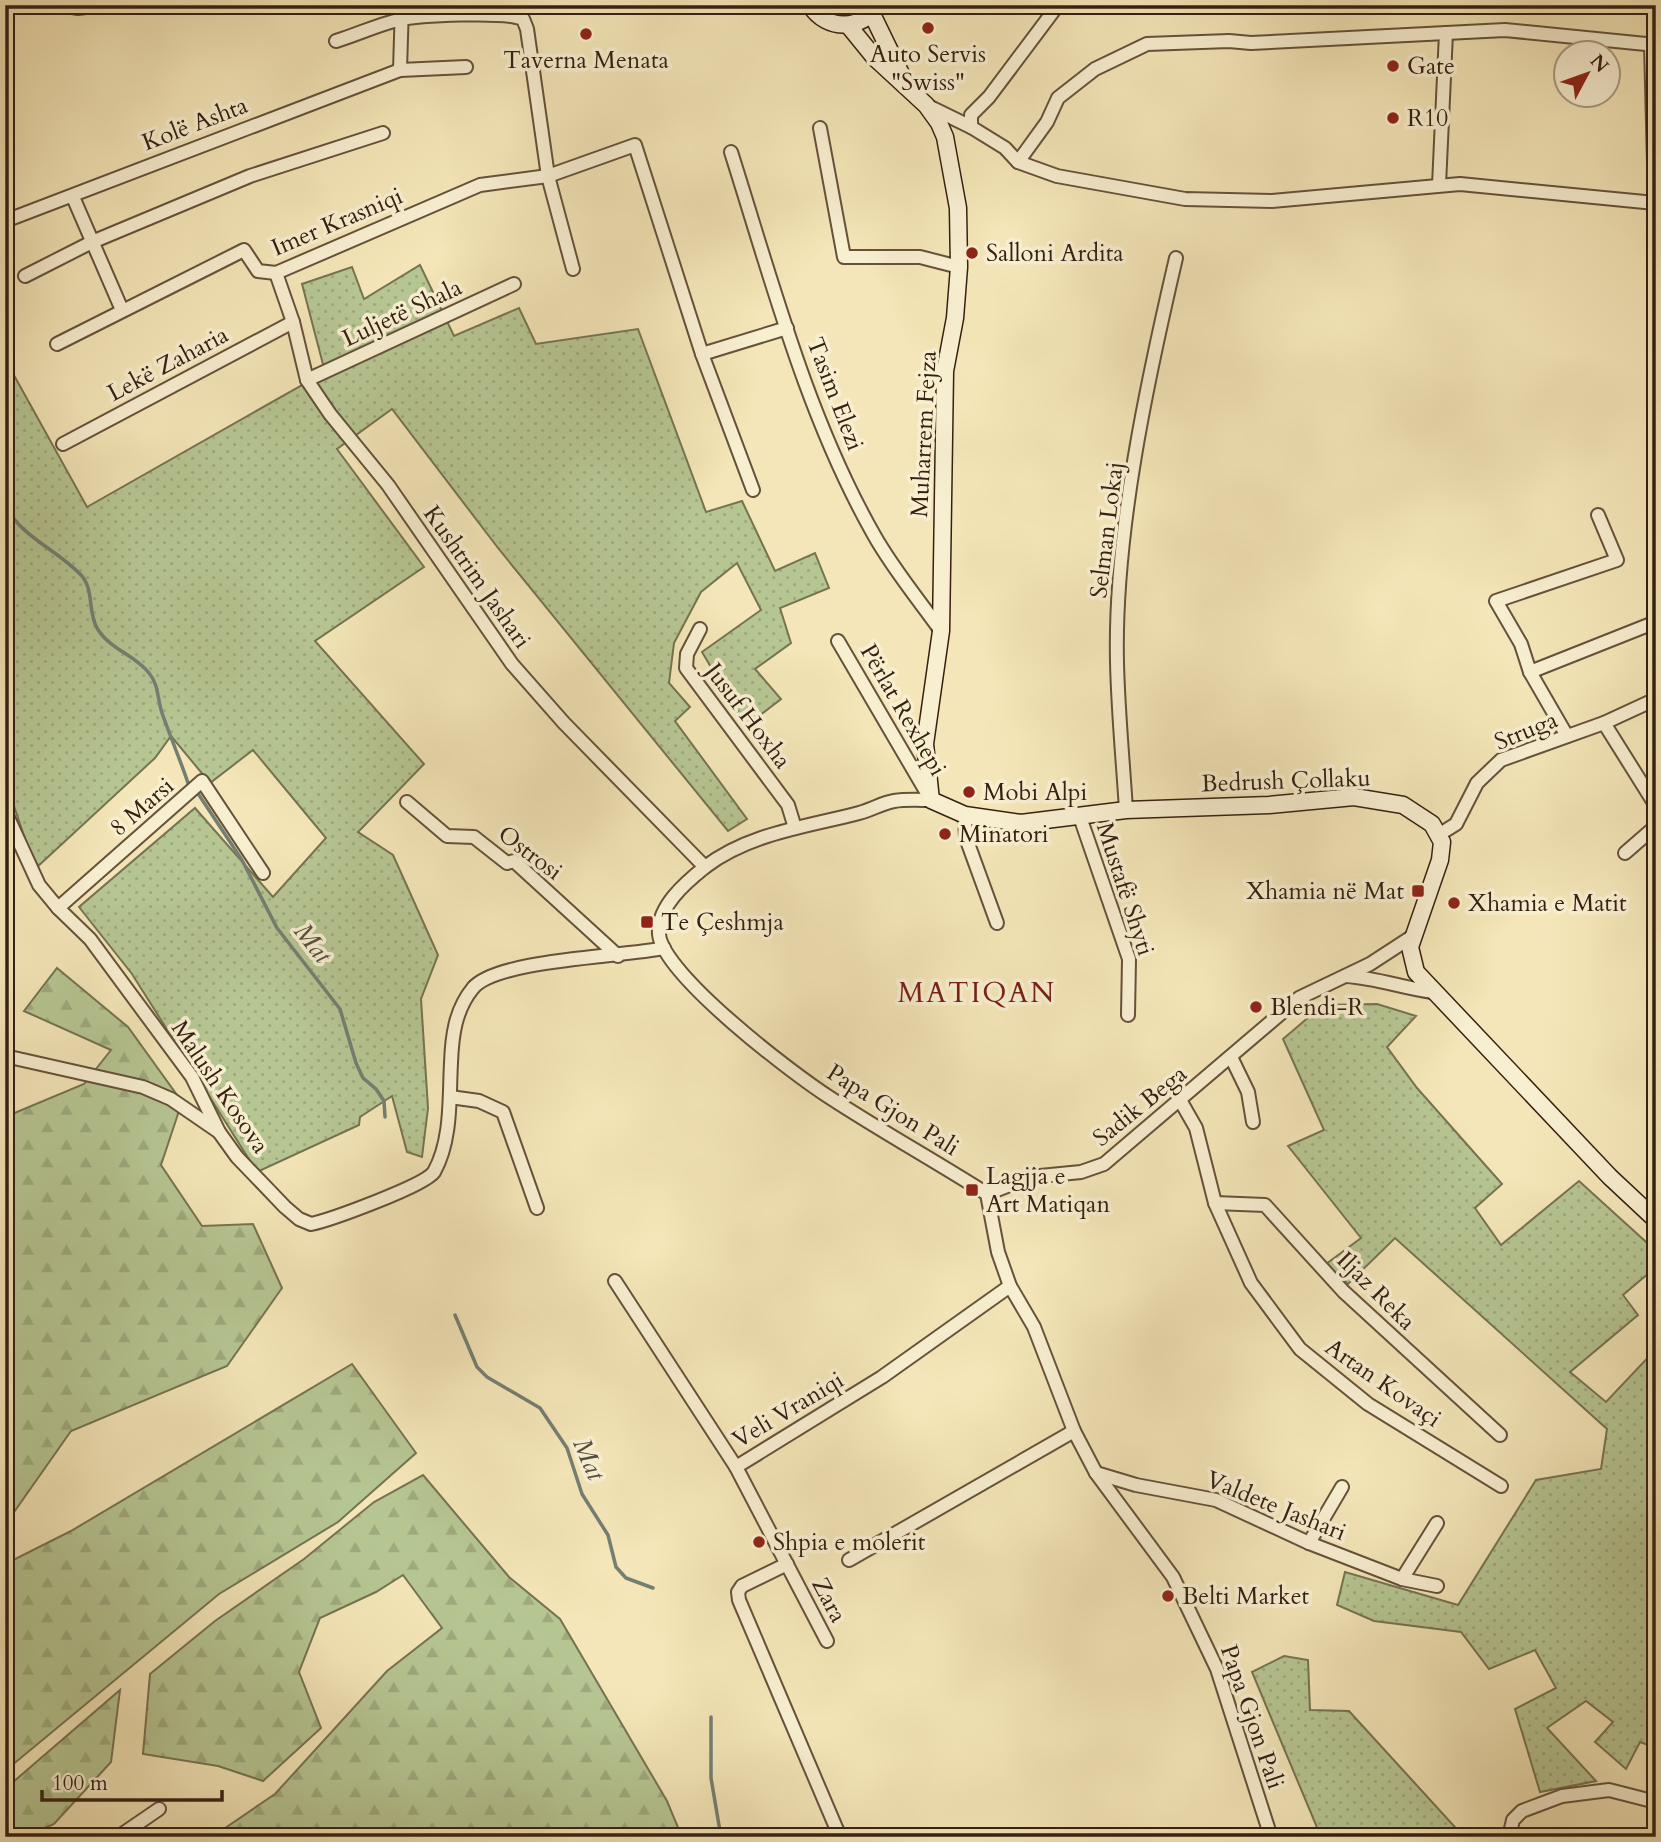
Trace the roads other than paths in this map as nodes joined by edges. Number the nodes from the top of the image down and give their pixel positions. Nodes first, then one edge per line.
1 (60, 5) edge
2 (101, 5) edge
3 (402, 5) edge
4 (776, 5) edge
5 (802, 5) edge
6 (810, 5) edge
7 (1058, 5) edge
8 (876, 10) edge
9 (399, 20) junction
10 (848, 25) junction
11 (1446, 33) junction
12 (336, 41) dead end
13 (1653, 44) edge
14 (466, 67) dead end
15 (400, 69) junction
16 (906, 85) junction
17 (926, 105) junction
18 (971, 127) junction
19 (820, 128) dead end
20 (383, 133) dead end
21 (731, 152) dead end
22 (1017, 163) junction
23 (548, 176) junction
24 (1439, 185) junction
25 (73, 197) junction
26 (5, 220) edge
27 (92, 242) junction
28 (1176, 258) dead end
29 (959, 267) junction
30 (573, 269) dead end
31 (276, 273) junction
32 (25, 276) dead end
33 (514, 284) dead end
34 (122, 310) junction
35 (293, 322) junction
36 (787, 328) junction
37 (57, 344) dead end
38 (702, 354) junction
39 (307, 380) junction
40 (63, 443) dead end
41 (753, 490) dead end
42 (1598, 515) dead end
43 (1656, 622) edge
44 (700, 629) dead end
45 (941, 631) junction
46 (838, 641) dead end
47 (1530, 672) junction
48 (1656, 699) edge
49 (1604, 723) junction
50 (1567, 736) junction
51 (931, 800) junction
52 (407, 802) dead end
53 (1656, 806) edge
54 (1126, 810) junction
55 (5, 811) edge
56 (965, 815) junction
57 (1080, 817) junction
58 (1656, 826) edge
59 (795, 828) junction
60 (1440, 834) junction
61 (1625, 853) dead end
62 (705, 867) junction
63 (263, 873) dead end
64 (58, 908) junction
65 (996, 923) dead end
66 (1413, 936) junction
67 (664, 948) junction
68 (618, 956) junction
69 (1346, 976) junction
70 (1433, 992) junction
71 (1128, 1015) dead end
72 (5, 1056) edge
73 (1231, 1056) junction
74 (450, 1097) junction
75 (1181, 1100) junction
76 (1253, 1122) dead end
77 (219, 1132) junction
78 (987, 1194) junction
79 (1215, 1203) junction
80 (537, 1208) dead end
81 (1656, 1220) edge
82 (615, 1282) dead end
83 (1010, 1286) junction
84 (1074, 1431) junction
85 (1500, 1435) dead end
86 (736, 1467) junction
87 (1096, 1473) junction
88 (1501, 1486) dead end
89 (1342, 1487) dead end
90 (1437, 1522) dead end
91 (1309, 1543) junction
92 (849, 1560) dead end
93 (787, 1564) junction
94 (1402, 1579) junction
95 (1437, 1586) dead end
96 (827, 1641) dead end
97 (1656, 1802) edge
98 (159, 1809) dead end
99 (118, 1837) edge
100 (840, 1837) edge
101 (1271, 1837) edge
102 (1509, 1837) edge

1 - 2 street
3 - 9 street
4 - 5 street
6 - 10 street
7 - 18 street
8 - 10 street
8 - 16 street, Muharrem Fejza
9 - 12 street
9 - 15 street
9 - 23 street
10 - 16 street, Muharrem Fejza
11 - 13 street
11 - 22 street
11 - 24 street
13 - 24 street
14 - 15 street, Kolë Ashta
15 - 25 street, Kolë Ashta
16 - 17 street, Muharrem Fejza
17 - 18 street
17 - 29 street, Muharrem Fejza
18 - 22 street
19 - 29 street
20 - 27 street
21 - 36 street, Tasim Elezi
22 - 24 street
23 - 30 street
23 - 31 street, Imer Krasniqi
23 - 38 street, Imer Krasniqi
25 - 26 street, Kolë Ashta
25 - 27 street
27 - 32 street
27 - 34 street
28 - 54 street, Selman Lokaj
29 - 45 street, Muharrem Fejza
31 - 34 street, Imer Krasniqi
31 - 35 street, Kushtrim Jashari
33 - 39 street, Luljetë Shala
34 - 37 street, Imer Krasniqi
35 - 39 street, Kushtrim Jashari
35 - 40 street, Lekë Zaharia
36 - 38 street
36 - 45 street, Tasim Elezi
38 - 41 street
39 - 62 street, Kushtrim Jashari
42 - 47 street
43 - 47 street
44 - 59 street, Jusuf Hoxha
45 - 51 street, Muharrem Fejza
46 - 51 street, Përlat Rexhepi
47 - 50 street
48 - 49 street, Struga
49 - 50 street, Struga
49 - 53 street
50 - 60 street, Struga
51 - 56 street, Bedrush Çollaku
51 - 59 street
52 - 68 street, Ostrosi
54 - 57 street, Bedrush Çollaku
54 - 60 street, Bedrush Çollaku
55 - 64 street, Malush Kosova
56 - 57 street, Bedrush Çollaku
56 - 65 street
57 - 71 street, Mustafë Shyti
58 - 61 street
59 - 62 street
60 - 66 street
62 - 67 street
63 - 64 street, 8 Marsi
64 - 77 street, Malush Kosova
66 - 69 street, Sadik Bega
66 - 70 street
67 - 68 street, Malush Kosova
67 - 78 street, Papa Gjon Pali
68 - 74 street, Malush Kosova
69 - 70 street
69 - 73 street, Sadik Bega
70 - 81 street
72 - 77 street
73 - 75 street, Sadik Bega
73 - 76 street
74 - 77 street, Malush Kosova
74 - 80 street
75 - 78 street, Sadik Bega
75 - 79 street, Artan Kovaçi
78 - 83 street, Papa Gjon Pali
79 - 85 street, Iljaz Reka
79 - 88 street, Artan Kovaçi
82 - 86 street, Veli Vraniqi
83 - 84 street, Papa Gjon Pali
83 - 86 street, Veli Vraniqi
84 - 87 street, Papa Gjon Pali
84 - 92 street
86 - 93 street, Zara
87 - 91 street, Valdete Jashari
87 - 101 street, Papa Gjon Pali
89 - 91 street
90 - 94 street
91 - 94 street, Valdete Jashari
93 - 96 street, Zara
93 - 100 street
94 - 95 street, Valdete Jashari
97 - 102 street
98 - 99 street

